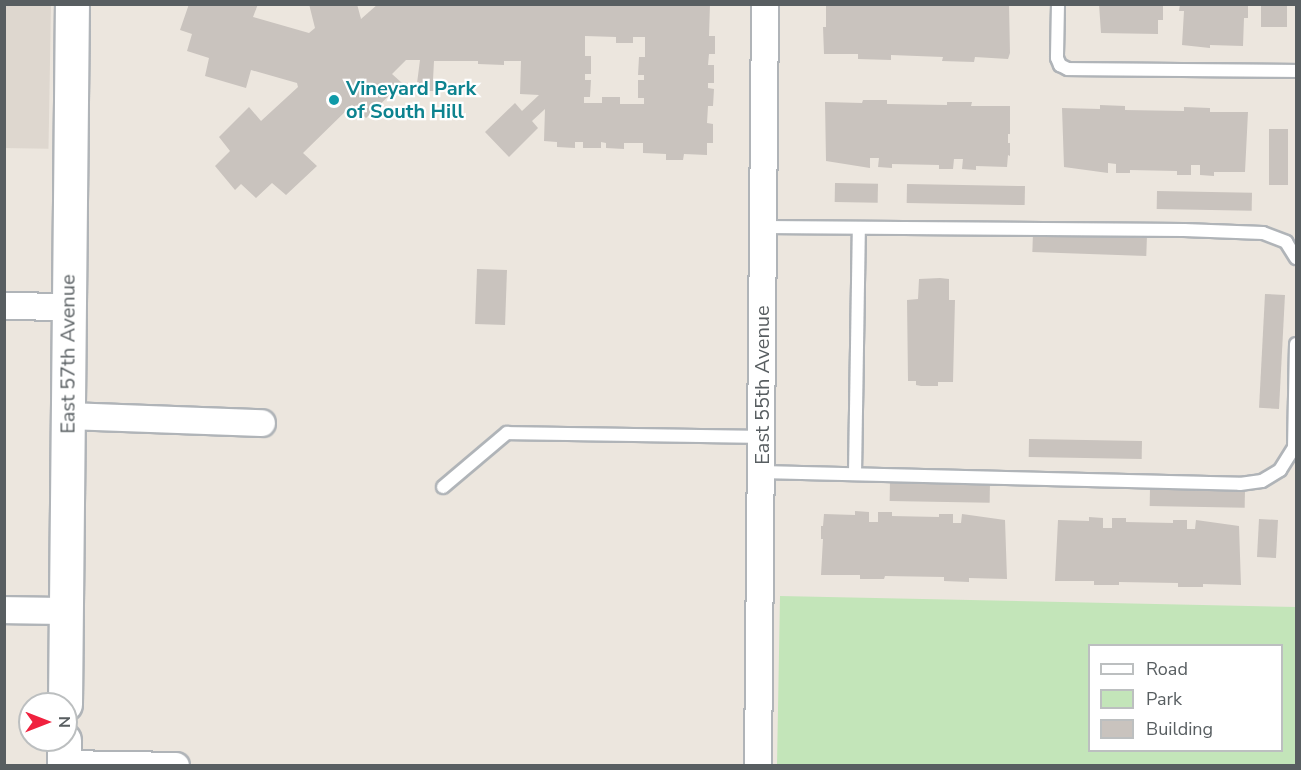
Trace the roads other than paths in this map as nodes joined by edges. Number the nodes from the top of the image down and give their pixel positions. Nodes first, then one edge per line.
1 (72, 4) edge
2 (765, 4) edge
3 (1058, 4) edge
4 (1296, 71) edge
5 (763, 227) junction
6 (859, 229) junction
7 (1296, 258) edge
8 (4, 306) edge
9 (68, 307) junction
10 (1296, 344) edge
11 (67, 416) junction
12 (262, 423) dead end
13 (761, 437) junction
14 (761, 472) junction
15 (855, 474) junction
16 (443, 487) dead end
17 (4, 610) edge
18 (66, 611) junction
19 (65, 692) edge
20 (64, 756) edge
21 (176, 765) edge
22 (758, 765) edge

1 - 9 main road, East 57th Avenue
2 - 5 street, East 55th Avenue
3 - 4 lane
5 - 6 lane
5 - 13 street, East 55th Avenue
6 - 7 lane
6 - 15 lane
8 - 9 street
9 - 11 main road, East 57th Avenue
10 - 15 lane
11 - 12 street
11 - 18 main road, East 57th Avenue
13 - 14 street, East 55th Avenue
13 - 16 lane
14 - 15 lane
14 - 22 street, East 55th Avenue
17 - 18 street
18 - 19 main road, East 57th Avenue
20 - 21 street

